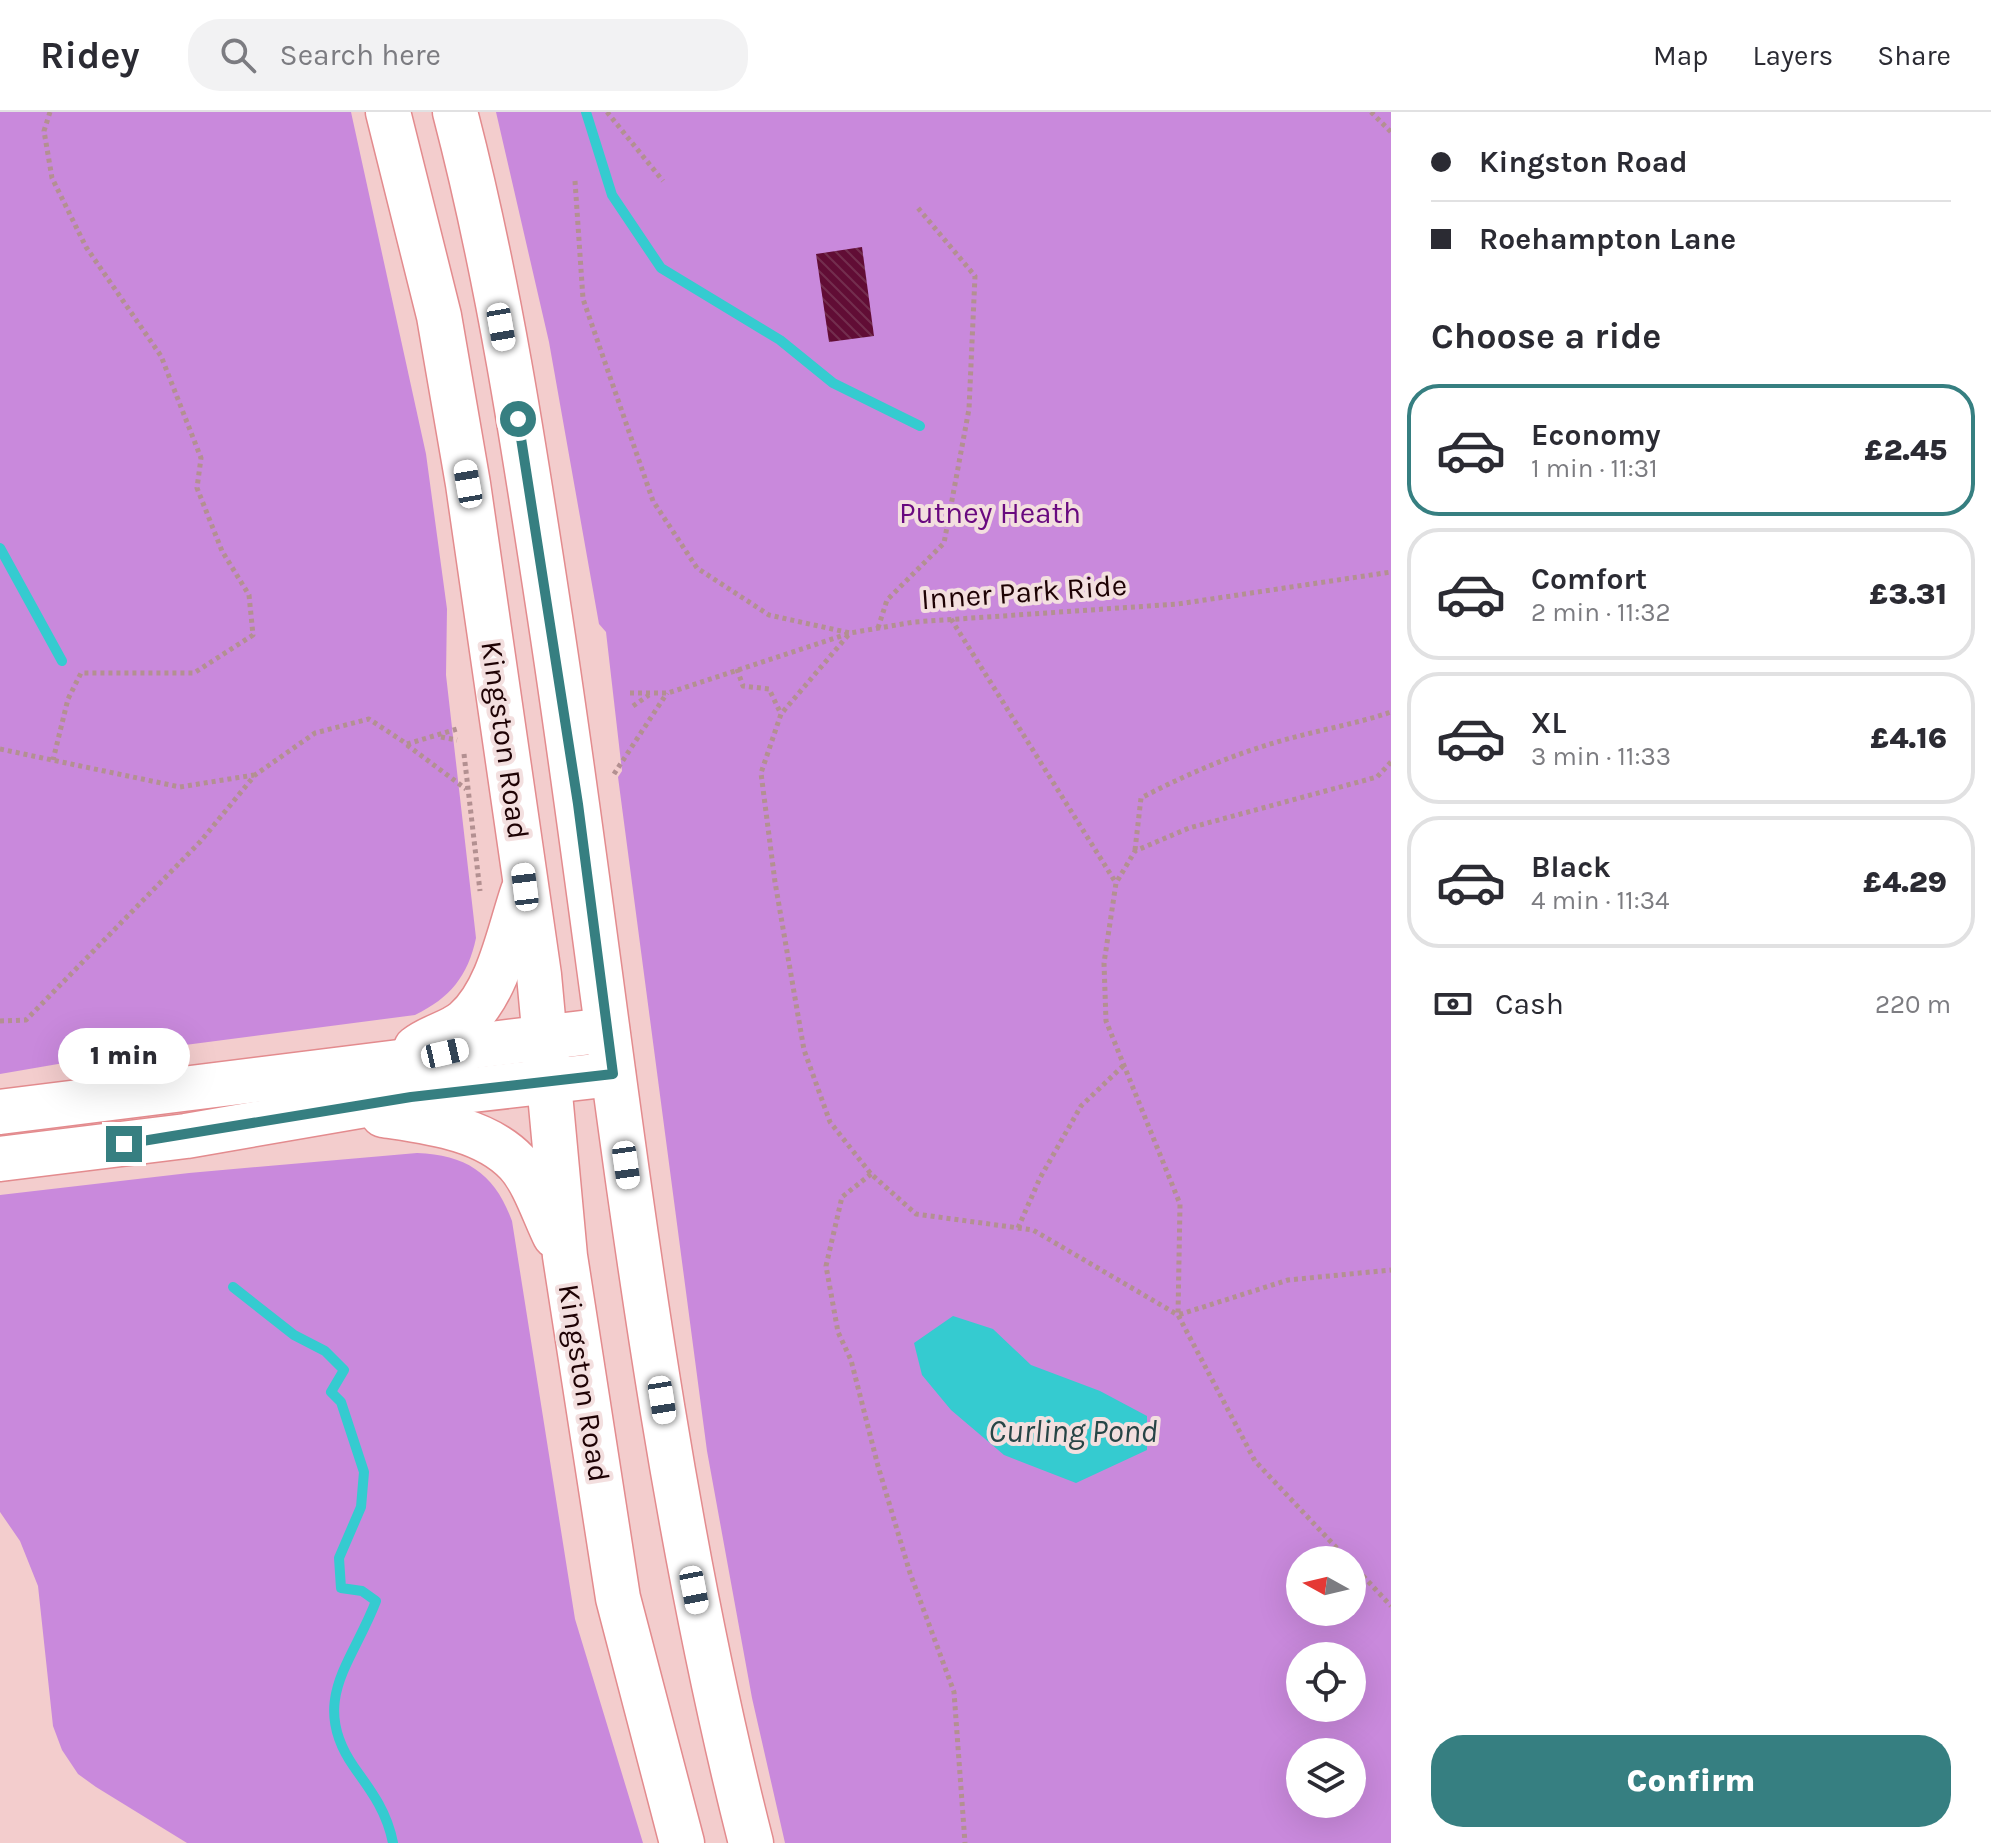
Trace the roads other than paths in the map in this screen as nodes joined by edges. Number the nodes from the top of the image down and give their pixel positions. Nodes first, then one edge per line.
1 (388, 112) edge
2 (455, 112) edge
3 (525, 887) junction
4 (607, 1030) junction
5 (544, 1036) junction
6 (399, 1062) junction
7 (613, 1074) junction
8 (550, 1083) junction
9 (345, 1109) junction
10 (0, 1112) edge
11 (0, 1159) edge
12 (565, 1256) junction
13 (682, 1843) edge
14 (751, 1843) edge

1 - 3 highway, Kingston Road
2 - 4 highway, Kingston Road
3 - 5 highway, Kingston Road
3 - 6 highway
4 - 5 highway
4 - 7 highway, Kingston Road
5 - 6 highway
5 - 8 highway, Kingston Road
6 - 10 highway
7 - 8 highway
7 - 14 highway, Kingston Road
8 - 9 highway
8 - 12 highway, Kingston Road
9 - 11 highway
9 - 12 highway
12 - 13 highway, Kingston Road

